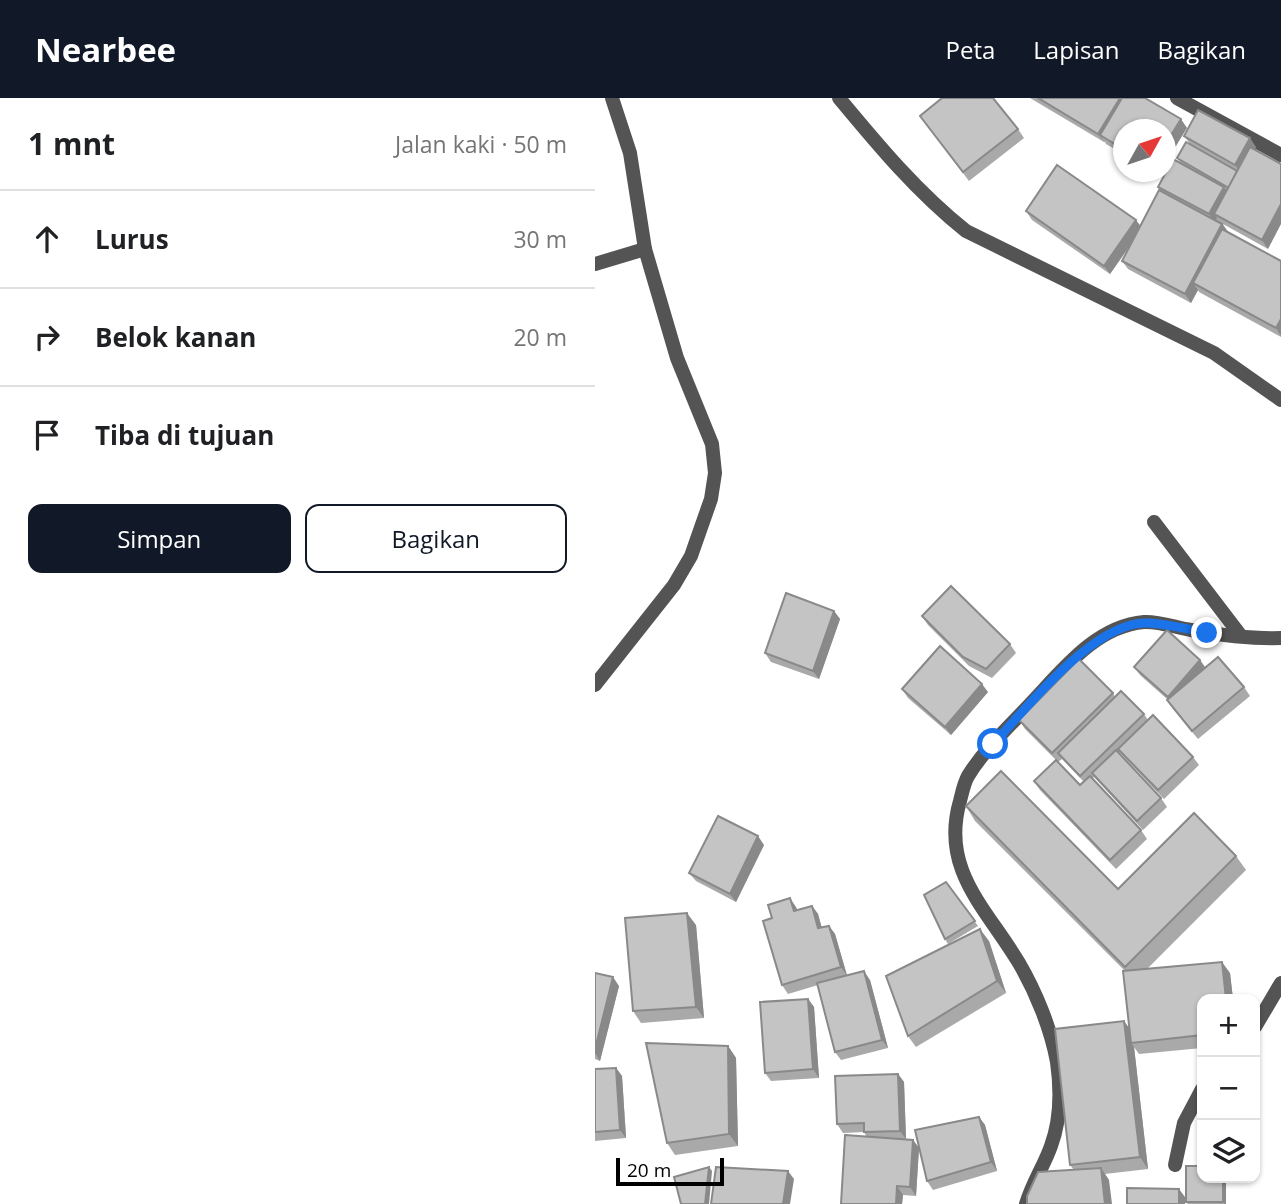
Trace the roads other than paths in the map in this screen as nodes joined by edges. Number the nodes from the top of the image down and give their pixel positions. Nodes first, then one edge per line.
1 (612, 98) edge
2 (839, 98) edge
3 (1177, 98) edge
4 (1281, 155) edge
5 (645, 250) junction
6 (595, 264) edge
7 (1281, 400) edge
8 (1154, 522) dead end
9 (1241, 636) junction
10 (1281, 638) edge
11 (595, 685) edge
12 (1281, 983) edge
13 (1260, 1019) edge
14 (1197, 1098) edge
15 (1175, 1165) dead end
16 (1026, 1204) edge

1 - 5 street
2 - 7 street
3 - 4 street
5 - 6 street
5 - 11 street
8 - 9 street
9 - 10 street
9 - 16 street
12 - 13 street
14 - 15 street

